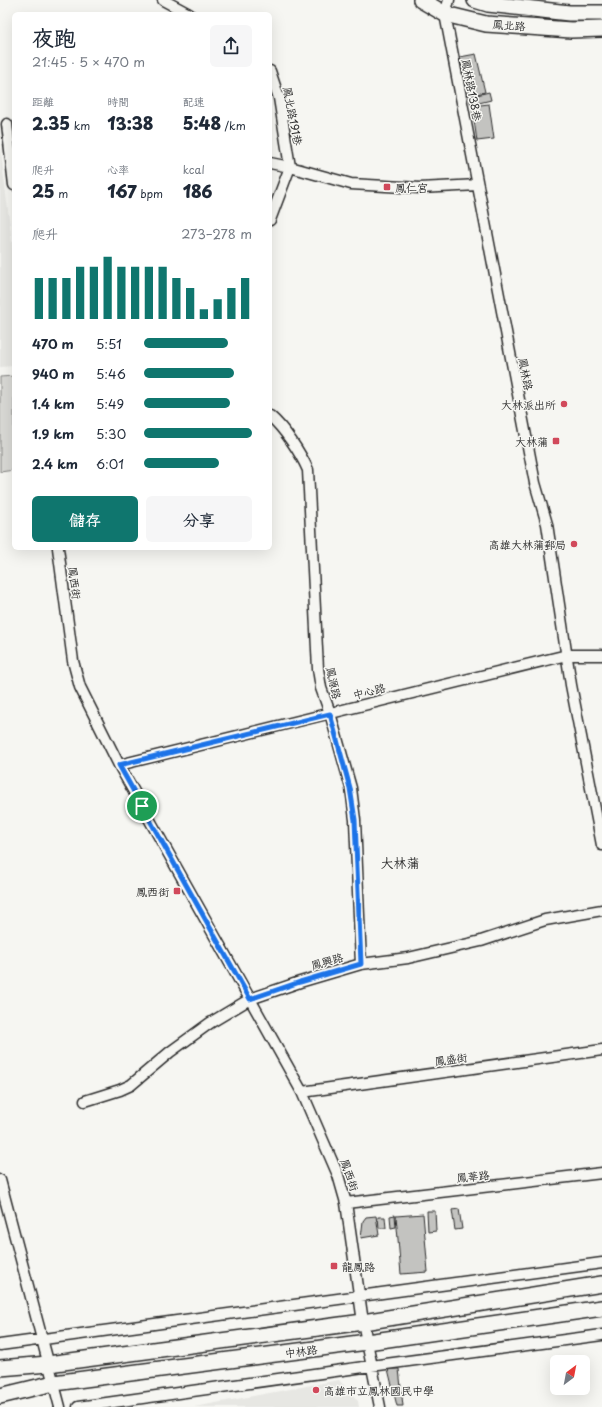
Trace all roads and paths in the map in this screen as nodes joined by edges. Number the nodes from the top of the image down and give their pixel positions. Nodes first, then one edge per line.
1 (163, 0) edge
2 (421, 0) edge
3 (476, 0) edge
4 (447, 7) edge
5 (185, 12) edge
6 (602, 13) edge
7 (602, 28) edge
8 (272, 76) edge
9 (7, 124) edge
10 (272, 163) edge
11 (290, 167) junction
12 (12, 168) edge
13 (478, 185) junction
14 (272, 215) edge
15 (272, 418) edge
16 (58, 550) edge
17 (567, 655) junction
18 (602, 655) edge
19 (330, 714) junction
20 (119, 765) junction
21 (602, 845) edge
22 (602, 910) edge
23 (361, 964) junction
24 (250, 999) junction
25 (602, 1050) edge
26 (302, 1092) junction
27 (85, 1101) dead end
28 (602, 1174) edge
29 (0, 1180) edge
30 (346, 1203) junction
31 (602, 1263) edge
32 (602, 1284) edge
33 (359, 1296) junction
34 (602, 1308) edge
35 (363, 1322) junction
36 (602, 1335) edge
37 (42, 1338) junction
38 (367, 1342) junction
39 (0, 1345) edge
40 (48, 1364) junction
41 (371, 1366) junction
42 (0, 1368) edge
43 (54, 1383) junction
44 (0, 1396) edge
45 (60, 1407) edge
46 (78, 1407) edge
47 (380, 1407) edge

1 - 5 street
2 - 4 street, 鳳北路
3 - 6 street, 鳳北路
4 - 7 street, 鳳北路
4 - 13 street, 鳳林路138巷
8 - 11 street, 鳳北路191巷
9 - 12 street
10 - 11 street
11 - 13 street
11 - 14 street
13 - 17 street, 鳳林路
15 - 19 street, 鳳源路
16 - 20 street, 鳳西街
17 - 18 street, 中心路
17 - 19 street, 中心路
17 - 21 street, 鳳林路
19 - 20 street, 中心路
19 - 23 street, 鳳源路
20 - 24 street, 鳳西街
22 - 23 street, 鳳興路
23 - 24 street, 鳳興路
24 - 26 street, 鳳西街
24 - 27 street, 鳳興路
25 - 26 street, 鳳盛街
26 - 30 street, 鳳西街
28 - 30 street, 鳳華路
29 - 37 street
30 - 33 street
31 - 33 street
32 - 35 street, 中林路
33 - 35 street
33 - 37 street
34 - 38 street, 中林路
35 - 38 street
35 - 40 street, 中林路
36 - 41 street
37 - 39 street
37 - 40 street
38 - 41 street
38 - 43 street, 中林路
40 - 42 street, 中林路
40 - 43 street
41 - 46 street
41 - 47 street
43 - 44 street, 中林路
43 - 45 street

